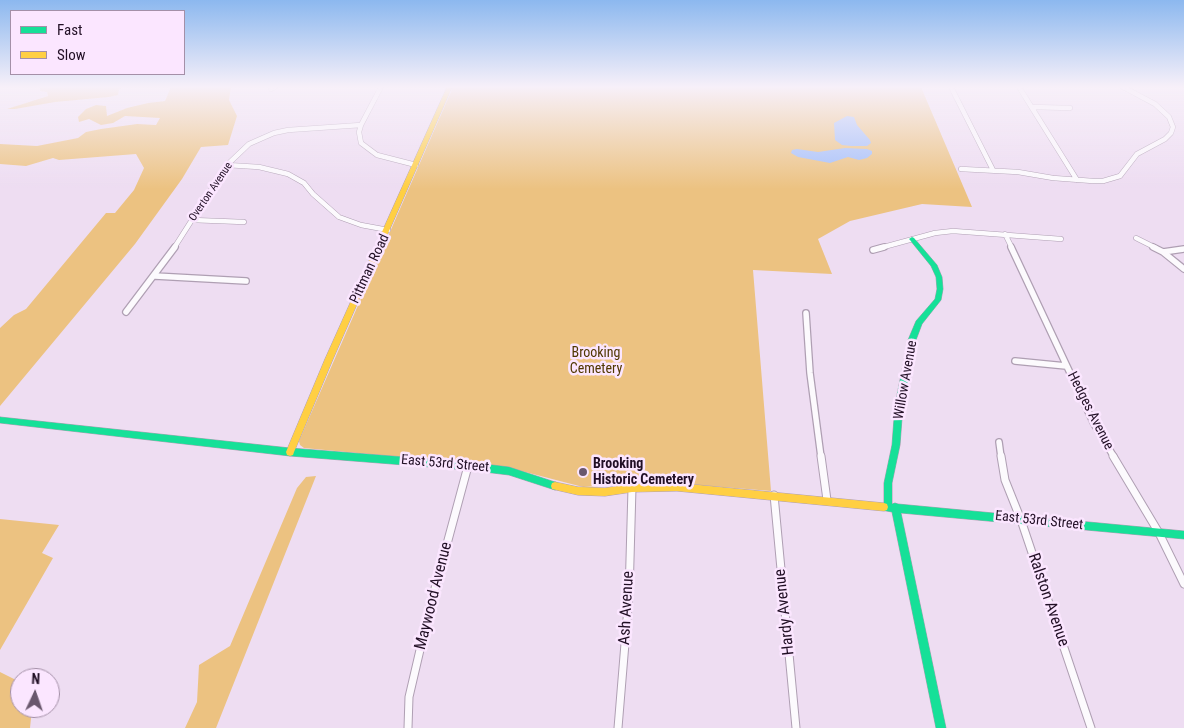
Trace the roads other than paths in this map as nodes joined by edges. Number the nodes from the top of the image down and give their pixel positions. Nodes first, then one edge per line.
1 (363, 121) edge
2 (435, 121) edge
3 (968, 121) edge
4 (1041, 121) edge
5 (1172, 121) edge
6 (361, 125) junction
7 (227, 165) junction
8 (416, 165) junction
9 (961, 168) dead end
10 (993, 170) junction
11 (1076, 180) junction
12 (192, 220) junction
13 (244, 222) dead end
14 (388, 230) junction
15 (1005, 234) junction
16 (1136, 238) dead end
17 (912, 239) junction
18 (1061, 239) dead end
19 (1184, 249) edge
20 (873, 250) dead end
21 (1163, 252) junction
22 (1184, 269) edge
23 (155, 276) junction
24 (246, 281) dead end
25 (126, 312) dead end
26 (806, 313) dead end
27 (1016, 361) dead end
28 (1066, 366) junction
29 (0, 420) edge
30 (1000, 442) dead end
31 (290, 452) junction
32 (468, 466) junction
33 (632, 488) junction
34 (774, 495) junction
35 (828, 500) junction
36 (891, 506) junction
37 (1021, 520) junction
38 (1159, 533) junction
39 (1184, 535) edge
40 (1184, 584) edge
41 (408, 728) edge
42 (618, 728) edge
43 (796, 728) edge
44 (942, 728) edge
45 (1091, 728) edge

1 - 6 street
2 - 8 street, Pittman Road
3 - 10 street
4 - 11 street
5 - 11 street
6 - 7 street, Overton Avenue
6 - 8 street
7 - 12 street, Overton Avenue
7 - 14 street
8 - 14 street, Pittman Road
9 - 10 street
10 - 11 street
12 - 13 street
12 - 23 street, Overton Avenue
14 - 31 street, Pittman Road
15 - 17 street
15 - 18 street
15 - 28 street, Hedges Avenue
16 - 21 street
17 - 20 street
17 - 36 street, Willow Avenue
19 - 21 street
21 - 22 street
23 - 24 street
23 - 25 street, Overton Avenue
26 - 35 street
27 - 28 street
28 - 38 street, Hedges Avenue
29 - 31 street, East 53rd Street
30 - 37 street, Ralston Avenue
31 - 32 street, East 53rd Street
32 - 33 street, East 53rd Street
32 - 41 street, Maywood Avenue
33 - 34 street, East 53rd Street
33 - 42 street, Ash Avenue
34 - 35 street, East 53rd Street
34 - 43 street, Hardy Avenue
35 - 36 street, East 53rd Street
36 - 37 street, East 53rd Street
36 - 44 street, Willow Avenue
37 - 38 street, East 53rd Street
37 - 45 street, Ralston Avenue
38 - 39 street, East 53rd Street
38 - 40 street, Hedges Avenue

